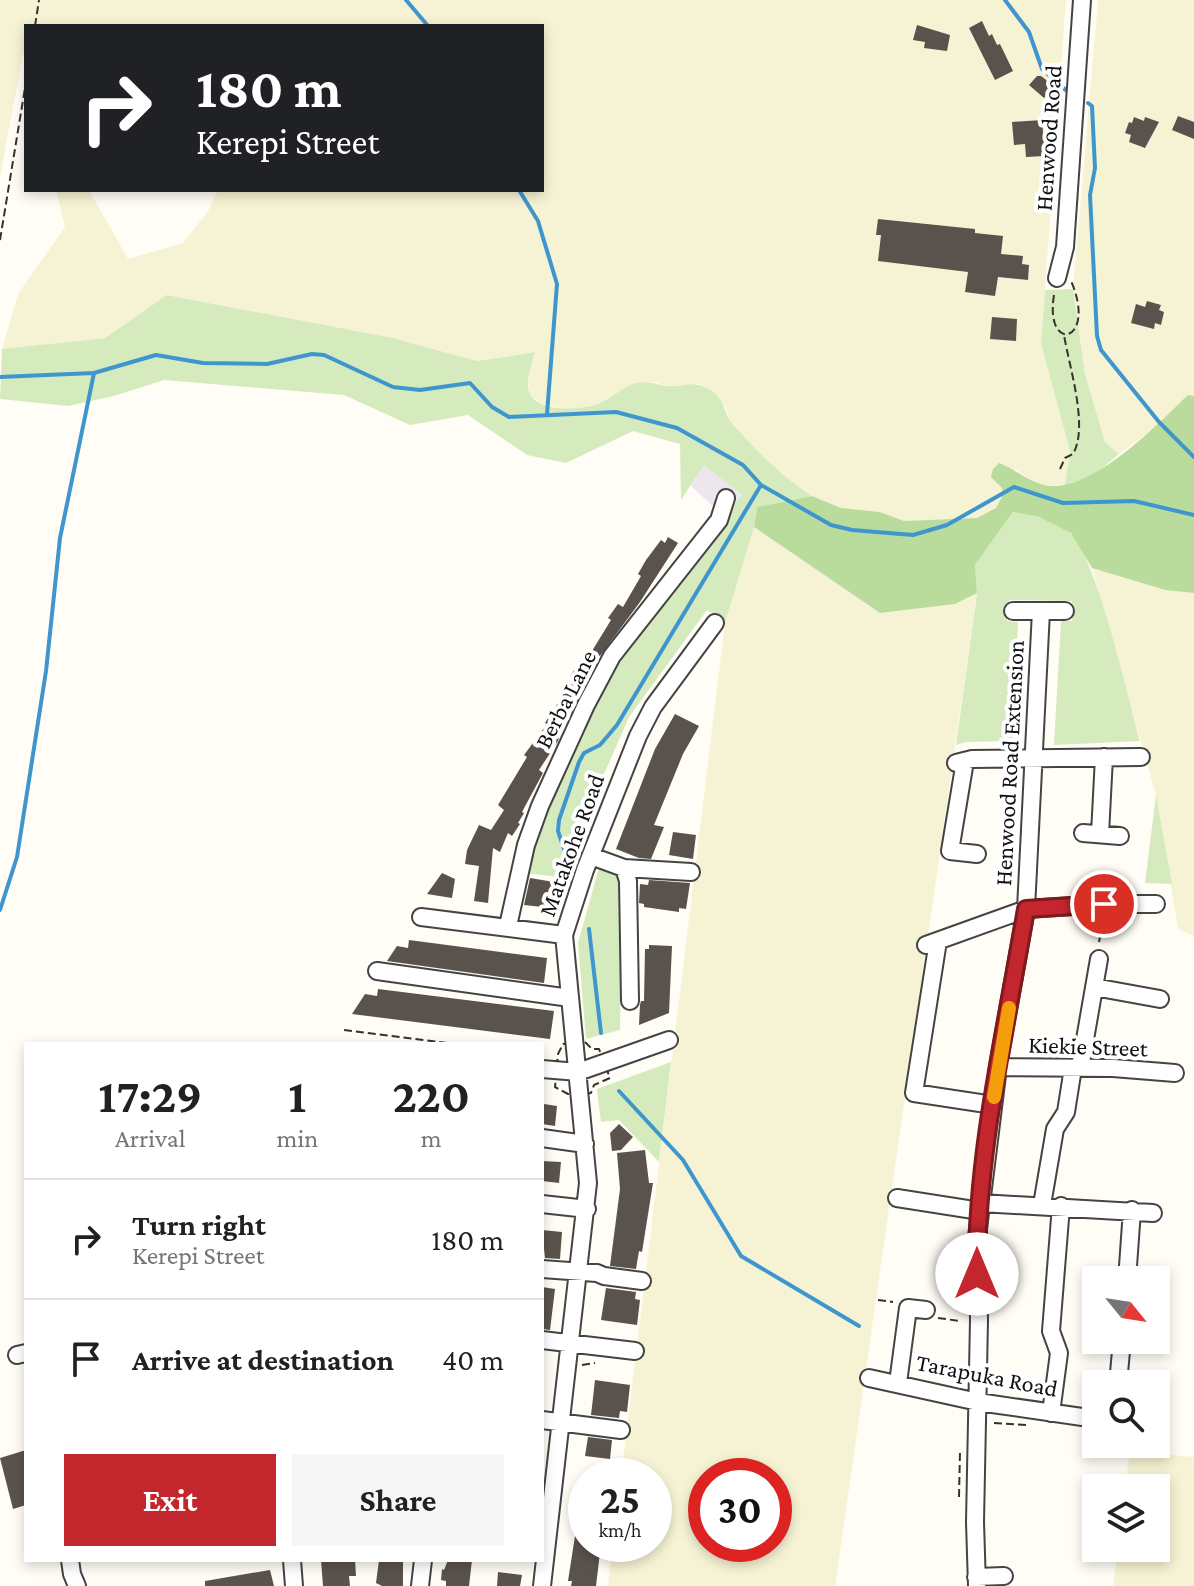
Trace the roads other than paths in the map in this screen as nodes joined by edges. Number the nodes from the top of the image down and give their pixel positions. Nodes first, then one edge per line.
1 (1082, 0) edge
2 (1064, 280) road end
3 (726, 498) dead end
4 (1013, 611) dead end
5 (1041, 611) junction
6 (1065, 611) dead end
7 (715, 623) dead end
8 (1104, 757) junction
9 (1141, 757) dead end
10 (1034, 759) junction
11 (1120, 836) dead end
12 (977, 854) dead end
13 (591, 856) junction
14 (624, 868) junction
15 (691, 872) dead end
16 (1156, 904) dead end
17 (1026, 909) junction
18 (421, 917) dead end
19 (508, 926) junction
20 (564, 935) junction
21 (1099, 959) road end
22 (377, 971) dead end
23 (1094, 987) junction
24 (570, 998) junction
25 (1160, 999) dead end
26 (630, 1001) dead end
27 (669, 1040) dead end
28 (998, 1067) junction
29 (1077, 1068) junction
30 (578, 1072) junction
31 (549, 1073) edge
32 (1175, 1073) dead end
33 (993, 1105) junction
34 (544, 1138) edge
35 (585, 1144) junction
36 (897, 1198) dead end
37 (544, 1204) edge
38 (1042, 1205) junction
39 (1061, 1206) junction
40 (981, 1207) junction
41 (587, 1209) junction
42 (1132, 1210) junction
43 (1153, 1213) dead end
44 (1128, 1266) edge
45 (544, 1269) edge
46 (579, 1272) junction
47 (642, 1281) dead end
48 (926, 1310) road end
49 (544, 1340) edge
50 (570, 1344) junction
51 (635, 1351) dead end
52 (869, 1378) dead end
53 (898, 1383) junction
54 (978, 1402) junction
55 (1051, 1413) junction
56 (1082, 1417) edge
57 (544, 1420) edge
58 (561, 1423) junction
59 (621, 1430) dead end
60 (547, 1488) edge
61 (544, 1557) edge
62 (70, 1562) edge
63 (292, 1562) edge
64 (423, 1562) edge
65 (544, 1562) edge
66 (1004, 1576) dead end
67 (977, 1582) edge
68 (77, 1586) edge
69 (294, 1586) edge
70 (420, 1586) edge
71 (542, 1586) edge

1 - 2 street, Henwood Road
3 - 19 street, Berba Lane
4 - 5 street
5 - 6 street
5 - 10 street, Henwood Road Extension
7 - 13 street, Matakohe Road
8 - 9 street
8 - 10 street
8 - 11 street
10 - 12 street
10 - 17 street, Henwood Road Extension
13 - 14 street
13 - 20 street, Matakohe Road
14 - 15 street
14 - 26 street
16 - 17 street
17 - 28 street, Henwood Road Extension
17 - 33 street
18 - 19 street
19 - 20 street
20 - 24 street, Matakohe Road
21 - 23 street
22 - 24 street
23 - 25 street
23 - 29 street
24 - 30 street, Matakohe Road
27 - 30 street
28 - 29 street, Kiekie Street
28 - 33 street, Henwood Road Extension
29 - 32 street, Kiekie Street
29 - 38 street
30 - 31 street
30 - 35 street, Matakohe Road
33 - 40 street, Henwood Road Extension
34 - 35 street
35 - 41 street, Matakohe Road
36 - 40 street
37 - 41 street
38 - 39 street
38 - 40 street
39 - 42 street
39 - 55 street
40 - 54 street, Henwood Road Extension
41 - 46 street, Matakohe Road
42 - 43 street
42 - 44 street
45 - 46 street
46 - 47 street
46 - 50 street, Matakohe Road
48 - 53 street
49 - 50 street
50 - 51 street
50 - 58 street, Matakohe Road
52 - 53 street, Tarapuka Road
53 - 54 street, Tarapuka Road
54 - 55 street, Tarapuka Road
54 - 67 street, Henwood Road Extension
55 - 56 street, Tarapuka Road
57 - 58 street
58 - 59 street
58 - 60 street, Matakohe Road
60 - 61 street, Matakohe Road
62 - 68 street
63 - 69 street
64 - 70 street
65 - 71 street, Matakohe Road
66 - 67 street

